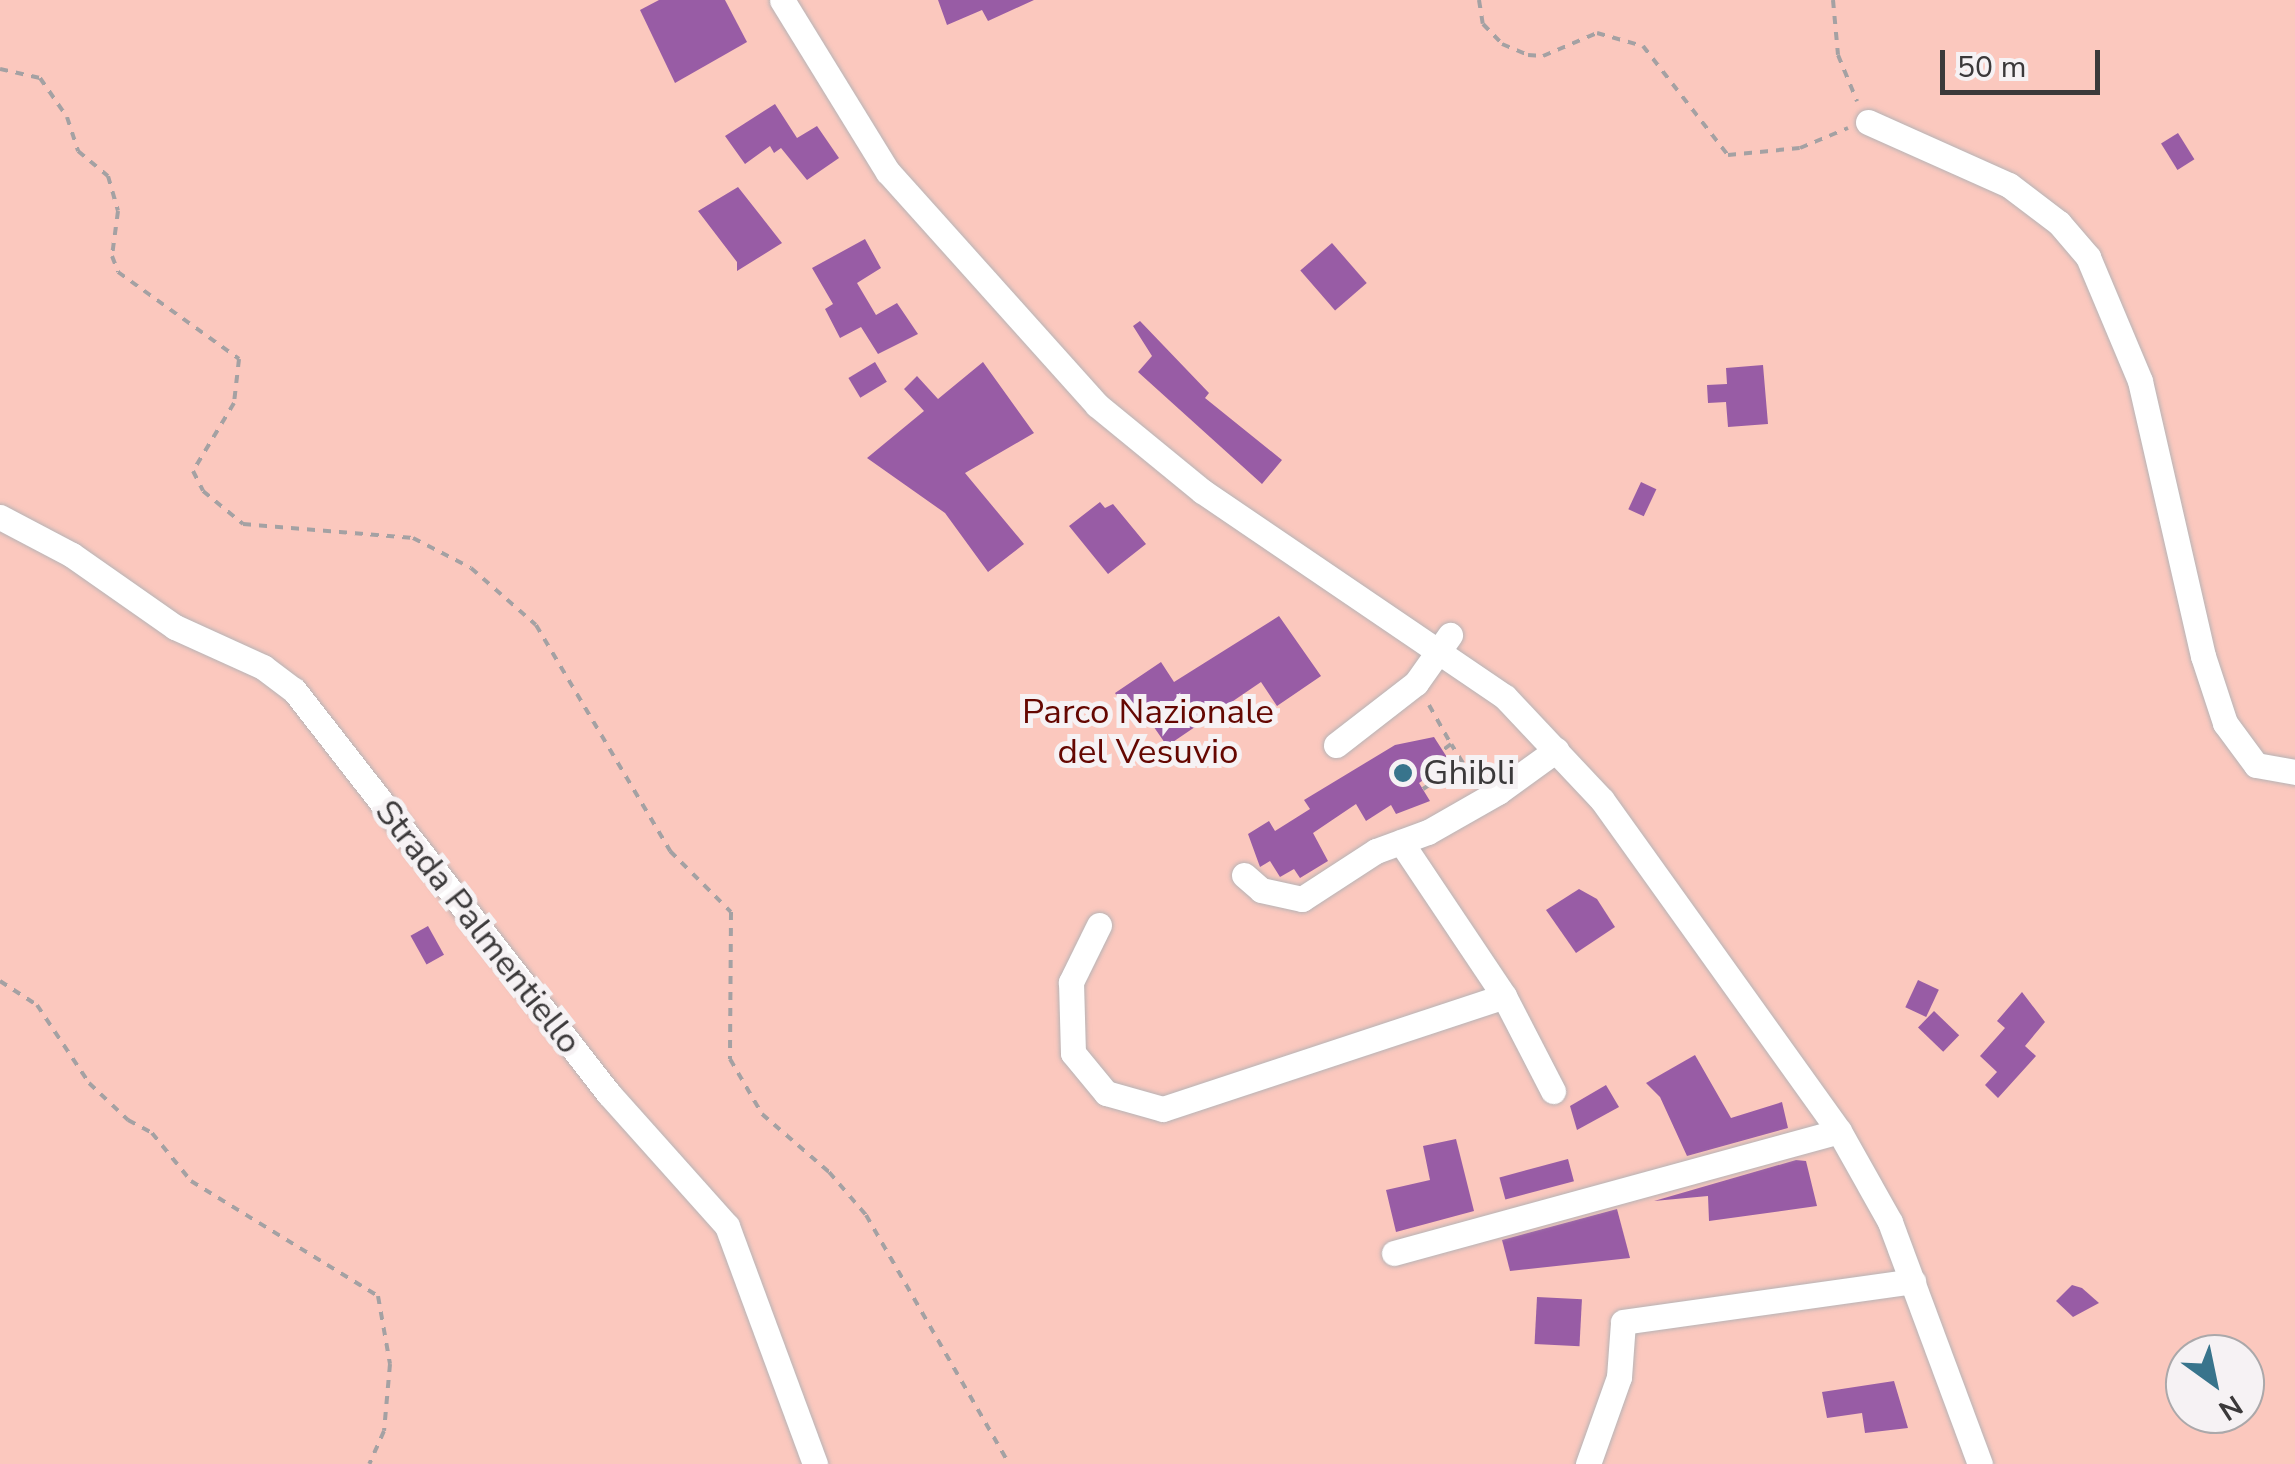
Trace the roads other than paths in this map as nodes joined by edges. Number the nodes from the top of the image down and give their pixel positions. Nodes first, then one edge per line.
1 (782, 0) edge
2 (1868, 122) road end
3 (0, 517) edge
4 (1447, 642) junction
5 (1336, 744) dead end
6 (1556, 750) junction
7 (2295, 772) edge
8 (1401, 842) junction
9 (1244, 875) dead end
10 (1100, 926) dead end
11 (1504, 996) junction
12 (1553, 1091) dead end
13 (1839, 1131) junction
14 (1394, 1252) dead end
15 (1913, 1281) junction
16 (816, 1464) edge
17 (1588, 1464) edge
18 (1980, 1464) edge

1 - 4 street
2 - 7 street
3 - 16 street, Strada Palmentiello
4 - 5 street
4 - 6 street
6 - 8 street
6 - 13 street
8 - 9 street
8 - 11 street
10 - 11 street
11 - 12 street
13 - 14 street
13 - 15 street
15 - 17 street
15 - 18 street

